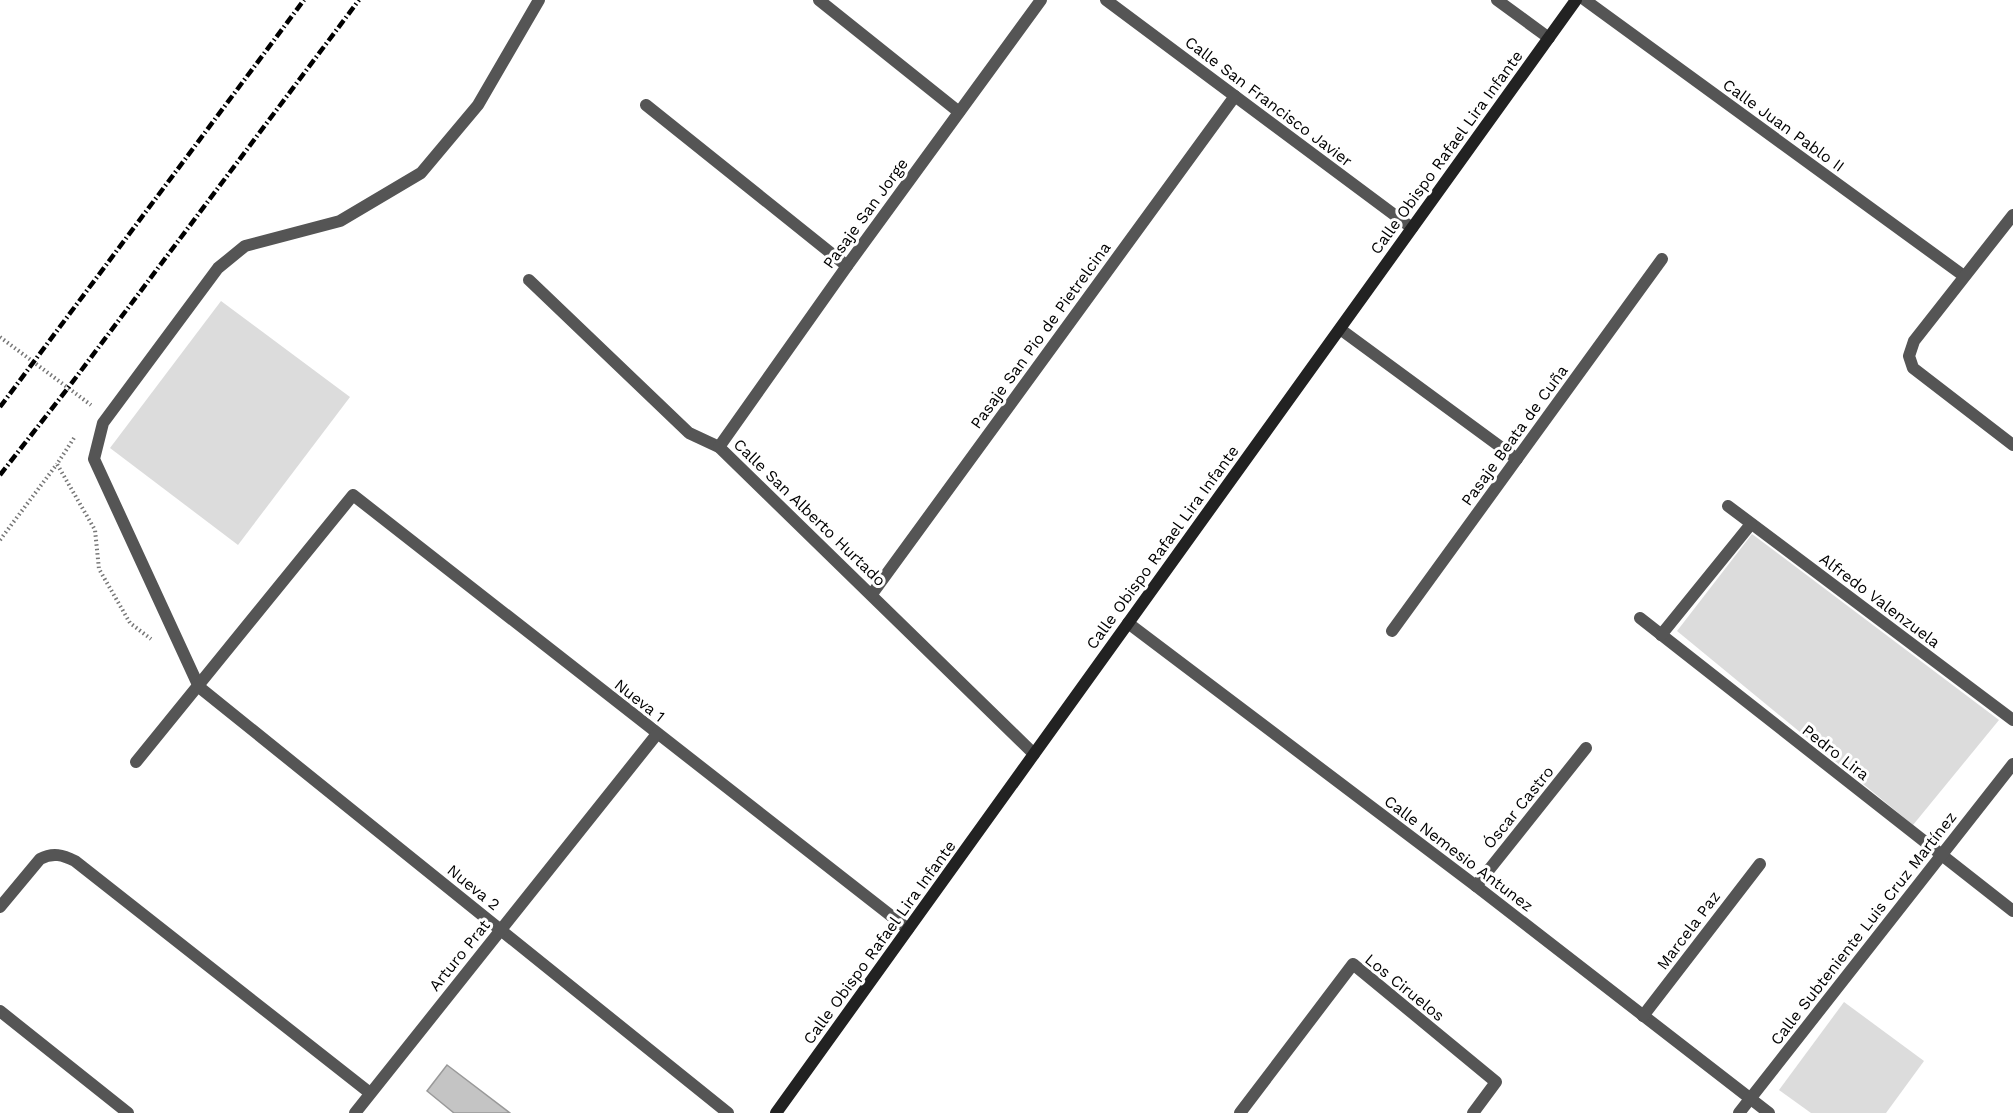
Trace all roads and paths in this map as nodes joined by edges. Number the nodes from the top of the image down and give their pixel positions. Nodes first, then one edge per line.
1 (539, 0) edge
2 (819, 0) edge
3 (1041, 0) edge
4 (1106, 0) edge
5 (1497, 0) edge
6 (1576, 0) edge
7 (1585, 0) edge
8 (1549, 38) junction
9 (1235, 96) junction
10 (646, 105) dead end
11 (959, 112) junction
12 (2013, 214) edge
13 (1412, 228) junction
14 (1662, 259) dead end
15 (847, 266) junction
16 (1964, 276) junction
17 (529, 280) dead end
18 (1340, 329) junction
19 (2013, 445) edge
20 (718, 447) junction
21 (1517, 459) junction
22 (57, 464) dead end
23 (1728, 506) dead end
24 (1751, 524) junction
25 (0, 540) edge
26 (872, 594) junction
27 (1640, 618) dead end
28 (1128, 623) junction
29 (1392, 631) dead end
30 (1661, 635) junction
31 (199, 687) junction
32 (2013, 720) edge
33 (657, 734) junction
34 (1586, 748) dead end
35 (1034, 754) junction
36 (136, 762) dead end
37 (2013, 764) edge
38 (1941, 855) junction
39 (1760, 864) dead end
40 (1476, 886) junction
41 (0, 907) edge
42 (2013, 911) edge
43 (908, 929) junction
44 (500, 930) junction
45 (0, 1011) edge
46 (1643, 1016) junction
47 (370, 1094) junction
48 (1750, 1099) junction
49 (128, 1113) edge
50 (355, 1113) edge
51 (728, 1113) edge
52 (776, 1113) edge
53 (1240, 1113) edge
54 (1473, 1113) edge
55 (1739, 1113) edge
56 (1769, 1113) edge

1 - 31 street
2 - 11 street
3 - 11 street, Pasaje San Jorge
4 - 9 street, Calle San Francisco Javier
5 - 8 street
6 - 8 street, Calle Obispo Rafael Lira Infante
7 - 16 street, Calle Juan Pablo II
8 - 13 street, Calle Obispo Rafael Lira Infante
9 - 13 street, Calle San Francisco Javier
9 - 26 street, Pasaje San Pio de Pietrelcina
10 - 15 street
11 - 15 street, Pasaje San Jorge
12 - 16 street
13 - 18 street, Calle Obispo Rafael Lira Infante
14 - 21 street, Pasaje Beata de Cuña
15 - 20 street, Pasaje San Jorge
16 - 19 street
17 - 20 street, Calle San Alberto Hurtado
18 - 21 street
18 - 28 street, Calle Obispo Rafael Lira Infante
20 - 26 street, Calle San Alberto Hurtado
21 - 29 street, Pasaje Beata de Cuña
22 - 25 path
23 - 24 street, Alfredo Valenzuela
24 - 30 street
24 - 32 street, Alfredo Valenzuela
26 - 35 street, Calle San Alberto Hurtado
27 - 30 street, Pedro Lira
28 - 35 street, Calle Obispo Rafael Lira Infante
28 - 40 street, Calle Nemesio Antunez
30 - 38 street, Pedro Lira
31 - 33 street, Nueva 1
31 - 36 street
31 - 44 street, Nueva 2
33 - 43 street, Nueva 1
33 - 44 street, Arturo Prat
34 - 40 street, Óscar Castro
35 - 43 street, Calle Obispo Rafael Lira Infante
37 - 38 street, Calle Subteniente Luis Cruz Martínez
38 - 42 street, Pedro Lira
38 - 48 street, Calle Subteniente Luis Cruz Martínez
39 - 46 street, Marcela Paz
40 - 46 street, Calle Nemesio Antunez
41 - 47 street
43 - 52 street, Calle Obispo Rafael Lira Infante
44 - 47 street, Arturo Prat
44 - 51 street, Nueva 2
45 - 49 street
46 - 48 street, Calle Nemesio Antunez
47 - 50 street, Arturo Prat
48 - 55 street, Calle Subteniente Luis Cruz Martínez
48 - 56 street, Calle Nemesio Antunez
53 - 54 street, Los Ciruelos

